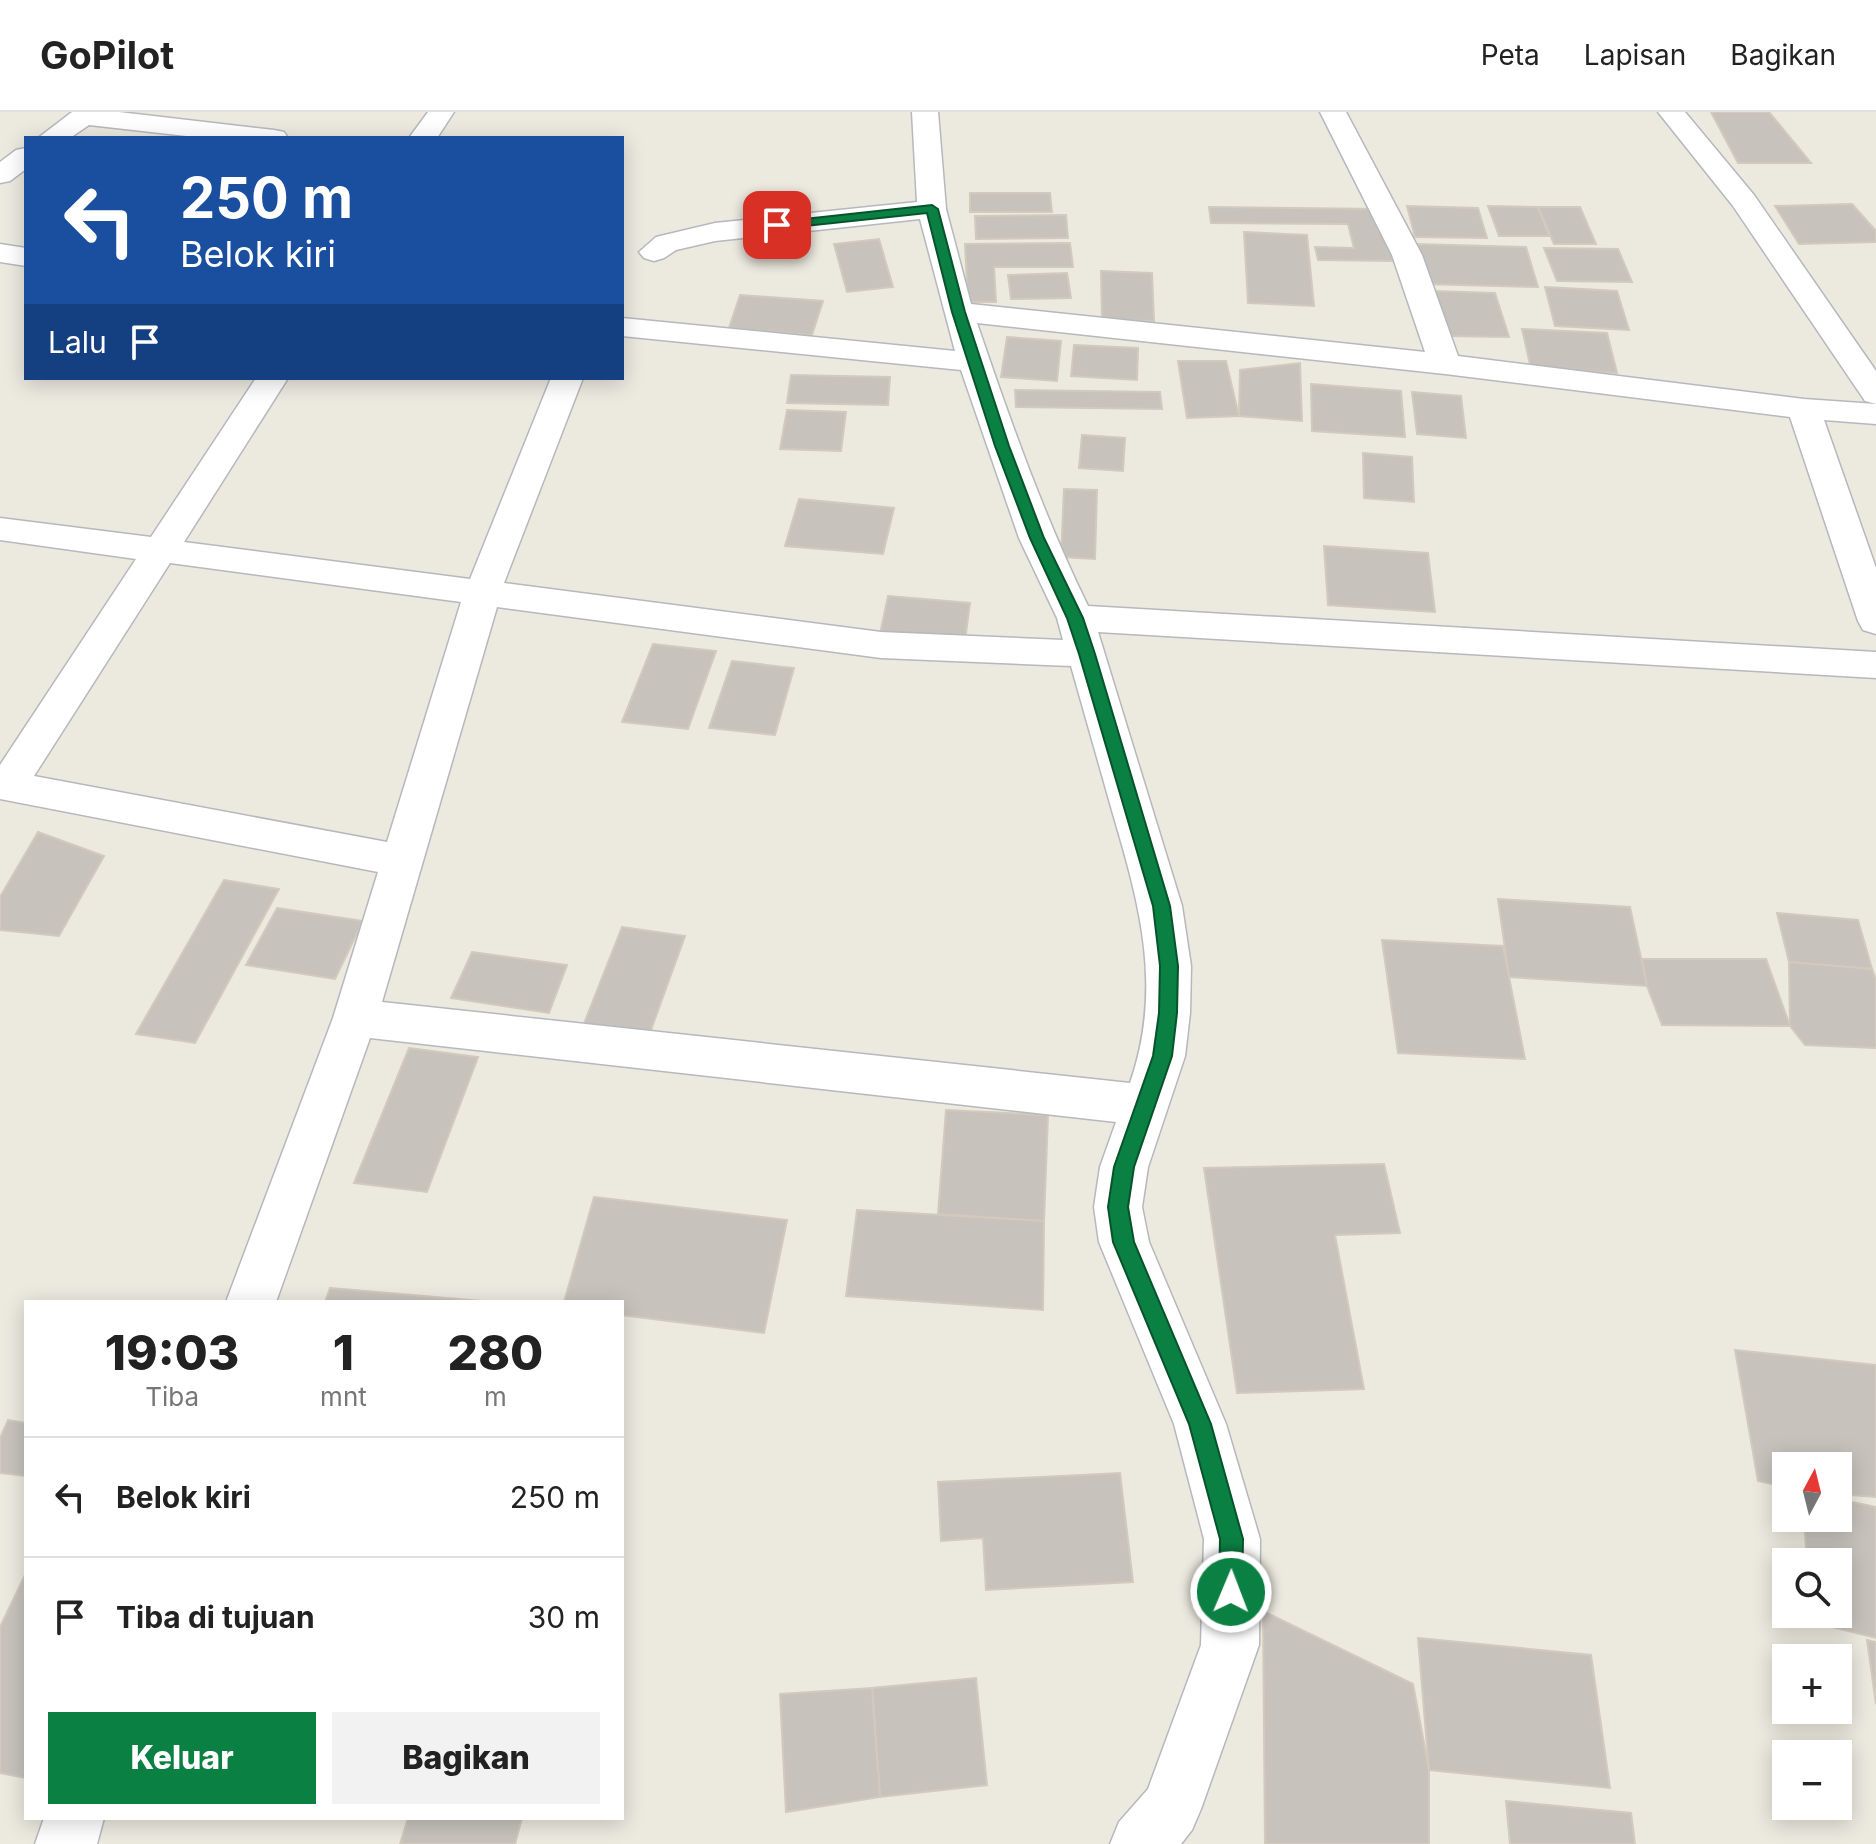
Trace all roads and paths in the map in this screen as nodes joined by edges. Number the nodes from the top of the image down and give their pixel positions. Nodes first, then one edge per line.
1 (441, 112) edge
2 (925, 112) edge
3 (1333, 112) edge
4 (1671, 112) edge
5 (87, 114) edge
6 (55, 136) edge
7 (258, 136) edge
8 (424, 136) edge
9 (24, 157) edge
10 (0, 175) edge
11 (932, 209) junction
12 (654, 252) dead end
13 (0, 253) edge
14 (24, 257) edge
15 (958, 312) junction
16 (624, 327) edge
17 (974, 362) junction
18 (1445, 364) junction
19 (271, 380) edge
20 (566, 380) edge
21 (1876, 394) edge
22 (1804, 409) junction
23 (1876, 414) edge
24 (0, 529) edge
25 (161, 550) junction
26 (483, 591) junction
27 (1876, 621) edge
28 (1081, 636) junction
29 (1876, 665) edge
30 (3, 785) edge
31 (400, 860) junction
32 (355, 1018) junction
33 (1145, 1105) junction
34 (252, 1300) edge
35 (73, 1820) edge
36 (66, 1844) edge
37 (1141, 1844) edge

1 - 8 street
2 - 11 street
3 - 18 street
4 - 21 street
5 - 6 street
5 - 7 street
9 - 10 street
11 - 12 street
11 - 15 street
13 - 14 street
15 - 17 street
15 - 18 street
16 - 17 street
17 - 28 street
18 - 22 street
19 - 25 street
20 - 26 street
22 - 23 street
22 - 27 street
24 - 25 street
25 - 26 street
25 - 30 street
26 - 28 street
26 - 31 street
28 - 29 street
28 - 33 street
30 - 31 street
31 - 32 street
32 - 33 street
32 - 34 street
33 - 37 street
35 - 36 street

